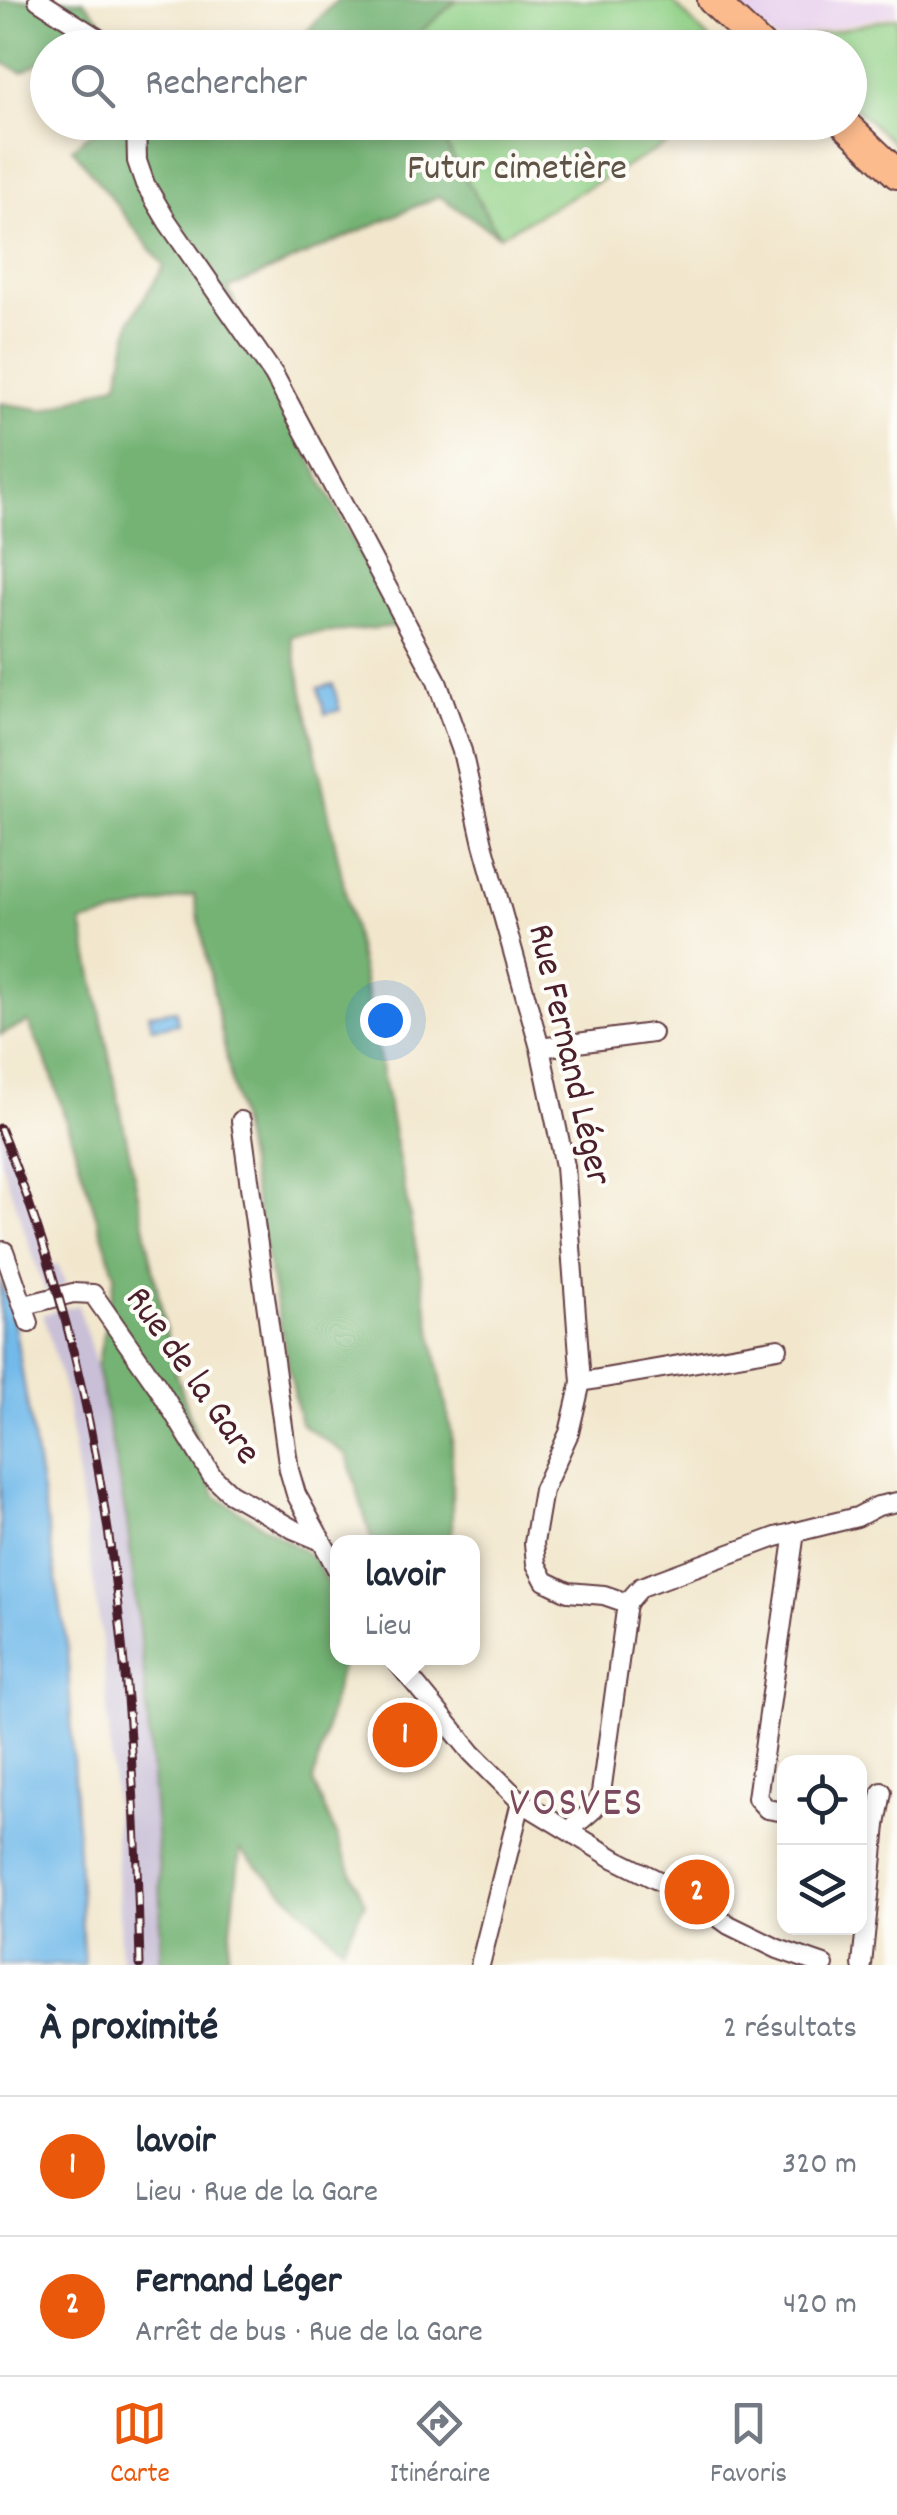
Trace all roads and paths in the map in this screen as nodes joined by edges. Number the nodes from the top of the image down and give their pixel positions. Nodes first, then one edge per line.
1 (38, 0) edge
2 (714, 0) edge
3 (89, 30) edge
4 (745, 30) edge
5 (136, 140) edge
6 (862, 140) edge
7 (897, 174) edge
8 (652, 1033) dead end
9 (540, 1048) junction
10 (241, 1121) dead end
11 (4, 1251) dead end
12 (778, 1348) dead end
13 (581, 1382) junction
14 (897, 1502) edge
15 (795, 1532) junction
16 (319, 1540) junction
17 (330, 1558) edge
18 (627, 1603) junction
19 (400, 1665) edge
20 (882, 1792) dead end
21 (521, 1802) junction
22 (777, 1811) edge
23 (868, 1824) edge
24 (570, 1830) junction
25 (480, 1965) edge
26 (824, 1965) edge
27 (862, 1965) edge

1 - 3 street
2 - 4 main road
5 - 9 street, Rue Fernand Léger
6 - 7 main road
8 - 9 street
9 - 13 street, Rue Fernand Léger
10 - 16 street
11 - 16 street, Rue de la Gare
12 - 13 street
13 - 18 street, Rue Fernand Léger
14 - 15 street
15 - 18 street
15 - 22 street
16 - 17 street
18 - 24 street
19 - 21 street
20 - 23 street
21 - 24 street
21 - 25 street
23 - 27 street
24 - 26 street

